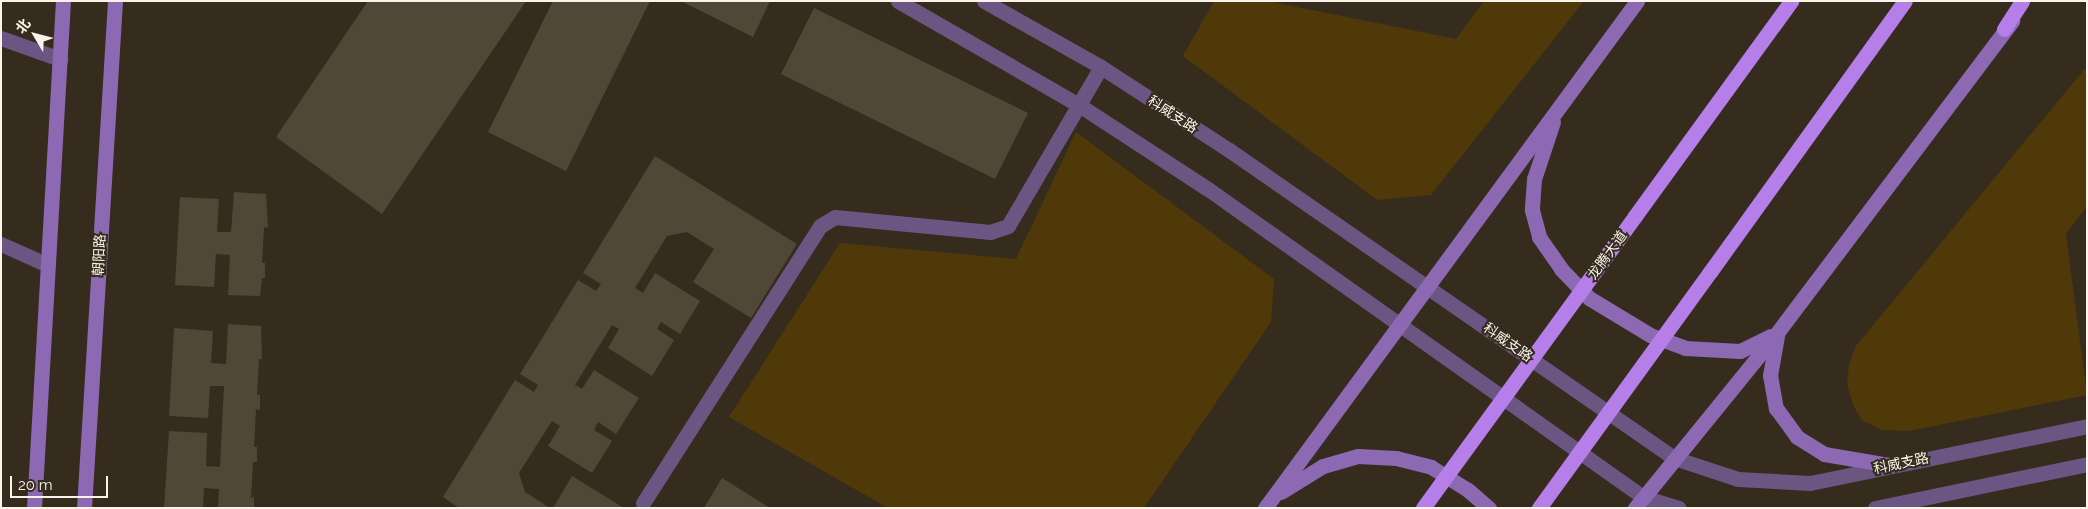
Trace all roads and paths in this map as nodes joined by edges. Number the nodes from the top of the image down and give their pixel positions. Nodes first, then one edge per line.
1 (63, 1) edge
2 (115, 1) edge
3 (898, 1) edge
4 (984, 1) edge
5 (1637, 1) edge
6 (1791, 1) edge
7 (1905, 1) edge
8 (2022, 1) edge
9 (2028, 1) edge
10 (2004, 29) junction
11 (1, 38) edge
12 (60, 59) junction
13 (1101, 68) junction
14 (1079, 105) junction
15 (1557, 110) junction
16 (1, 244) edge
17 (48, 265) junction
18 (1427, 285) junction
19 (1399, 326) junction
20 (1777, 333) junction
21 (2087, 426) edge
22 (1674, 458) junction
23 (2087, 464) edge
24 (1890, 465) junction
25 (1639, 502) edge
26 (643, 503) dead end
27 (1268, 503) edge
28 (34, 508) edge
29 (84, 508) edge
30 (1423, 508) edge
31 (1489, 508) edge
32 (1539, 508) edge
33 (1678, 508) edge
34 (1875, 508) edge

1 - 12 main road
2 - 29 main road, 朝阳路
3 - 14 street
4 - 13 street, 科威支路
5 - 15 main road
6 - 30 highway, 龙腾大道, bridge
7 - 32 highway, bridge
8 - 10 highway
9 - 10 main road
10 - 20 main road
11 - 12 street
12 - 17 main road
13 - 14 street
13 - 18 street, 科威支路
14 - 19 street
14 - 26 street
15 - 18 main road
15 - 20 main road
16 - 17 street
17 - 28 main road
18 - 19 main road
18 - 22 street, 科威支路
19 - 25 street
19 - 27 main road
20 - 22 main road
20 - 24 main road
21 - 24 street, 科威支路
22 - 24 street, 科威支路
22 - 25 main road
23 - 34 street
25 - 33 street
27 - 31 main road

